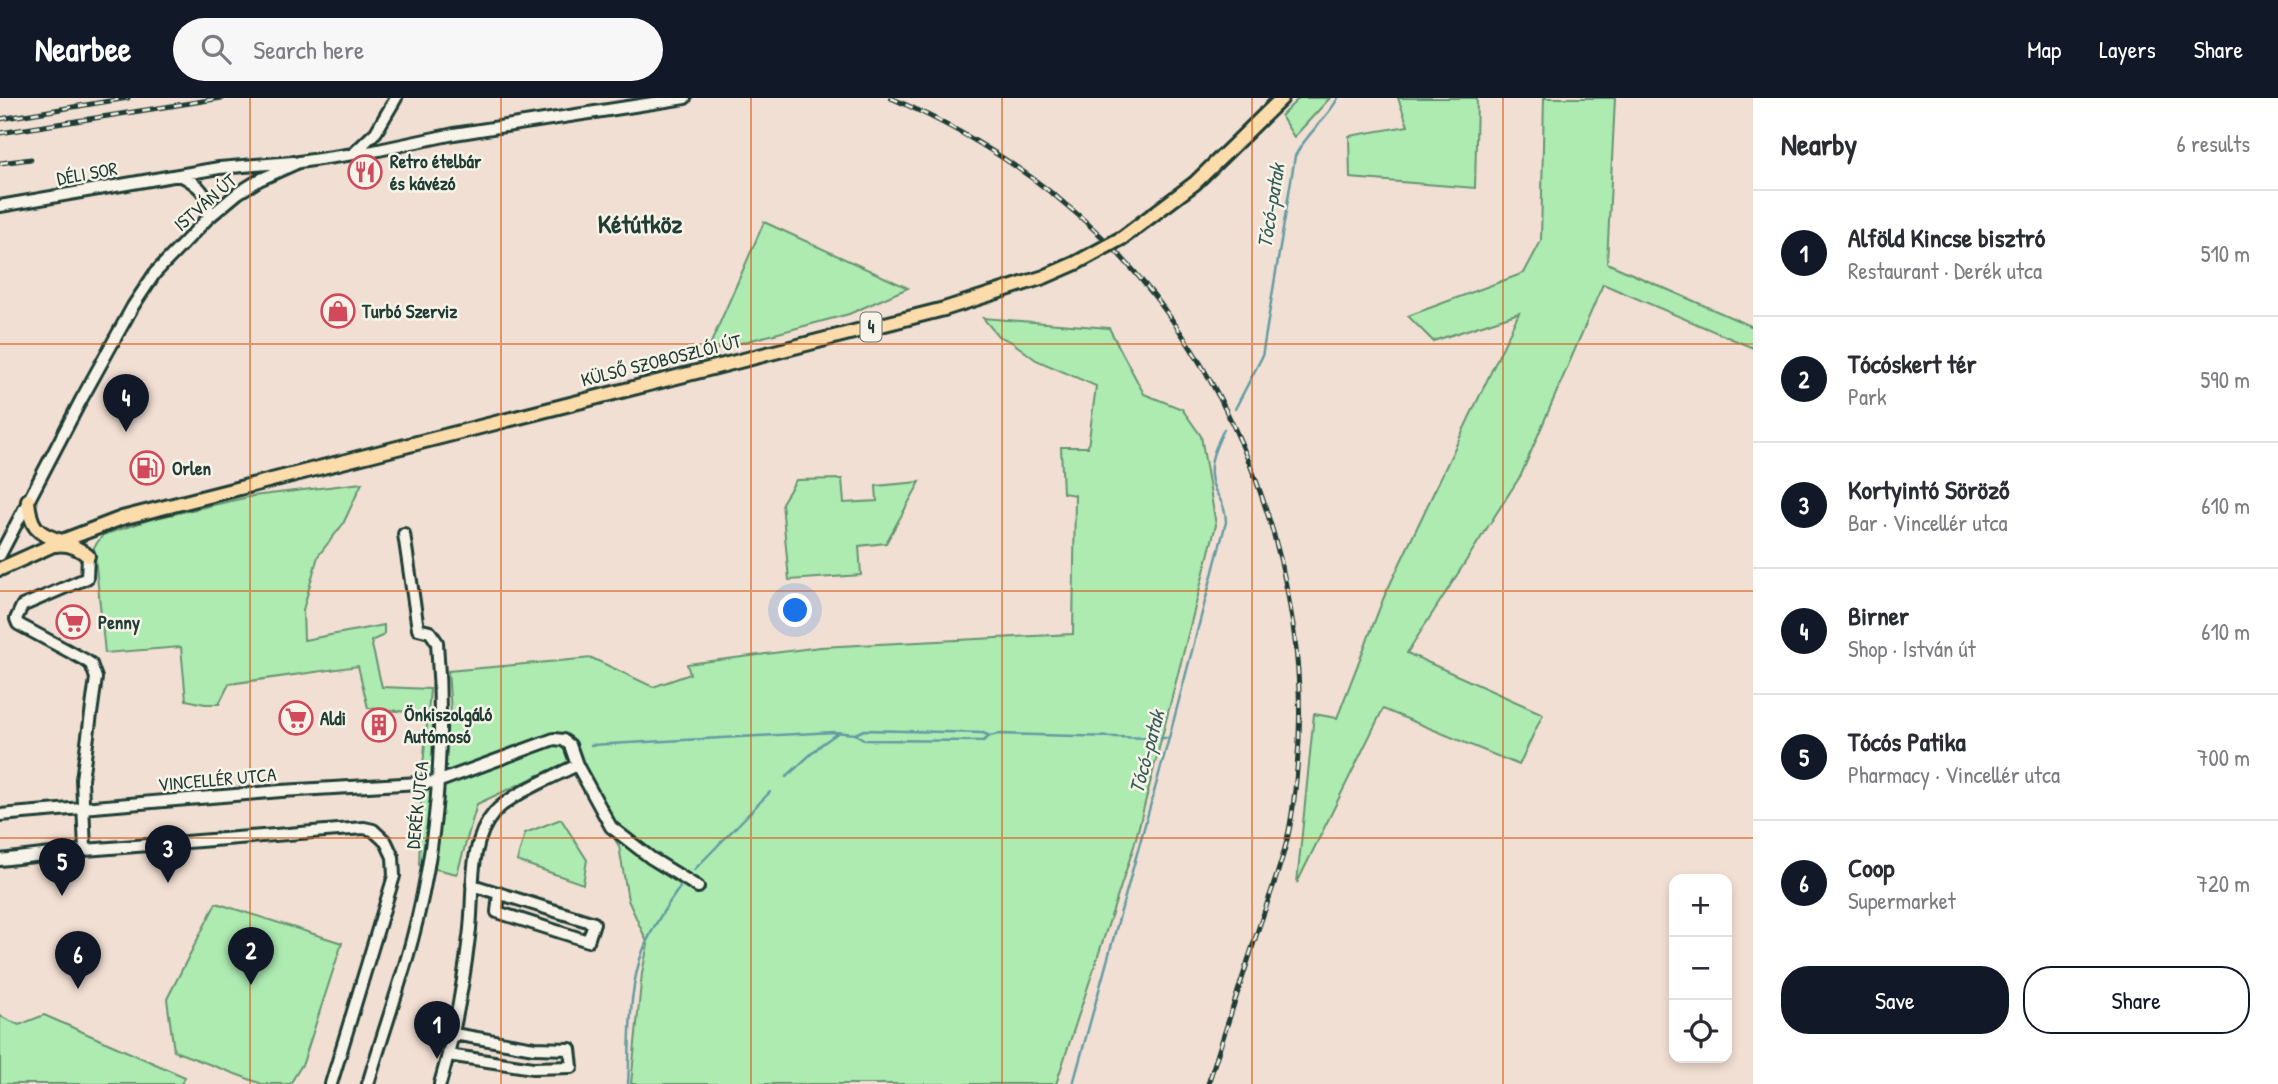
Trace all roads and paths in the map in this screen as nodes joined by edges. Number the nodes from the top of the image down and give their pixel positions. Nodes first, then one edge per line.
1 (396, 98) edge
2 (685, 98) edge
3 (1282, 98) edge
4 (355, 152) junction
5 (299, 162) junction
6 (179, 175) junction
7 (0, 206) edge
8 (208, 218) junction
9 (28, 500) junction
10 (108, 523) junction
11 (404, 534) dead end
12 (62, 541) junction
13 (48, 547) junction
14 (0, 555) edge
15 (88, 556) junction
16 (0, 569) edge
17 (578, 765) junction
18 (437, 782) junction
19 (82, 808) junction
20 (0, 815) edge
21 (85, 849) junction
22 (0, 860) edge
23 (472, 885) junction
24 (698, 887) dead end
25 (499, 893) junction
26 (454, 1034) junction
27 (448, 1055) junction
28 (331, 1084) edge
29 (368, 1084) edge
30 (440, 1084) edge

1 - 4 street
2 - 4 street, ISTVÁN ÚT
3 - 10 main road, KÜLSŐ SZOBOSZLÓI ÚT / 4, bridge
4 - 5 street, ISTVÁN ÚT
5 - 6 street, DÉLI SOR
5 - 8 street, ISTVÁN ÚT
6 - 7 street, DÉLI SOR
6 - 8 street
8 - 9 street, ISTVÁN ÚT
9 - 12 main road
9 - 14 street, ISTVÁN ÚT
10 - 12 main road, KÜLSŐ SZOBOSZLÓI ÚT / 4
10 - 15 main road
11 - 18 street, DERÉK UTCA
12 - 13 main road, KÜLSŐ SZOBOSZLÓI ÚT / 4
13 - 15 main road
13 - 16 main road, KÜLSŐ SZOBOSZLÓI ÚT / 4
15 - 19 street
17 - 18 street, VINCELLÉR UTCA
17 - 23 street
17 - 24 street, VINCELLÉR UTCA
18 - 19 street, VINCELLÉR UTCA
18 - 29 street, DERÉK UTCA
19 - 20 street, VINCELLÉR UTCA
19 - 21 street
21 - 22 street
21 - 28 street, DERÉK UTCA
23 - 25 street
23 - 26 street
25 - 25 street
26 - 27 street
26 - 27 street
27 - 30 street

